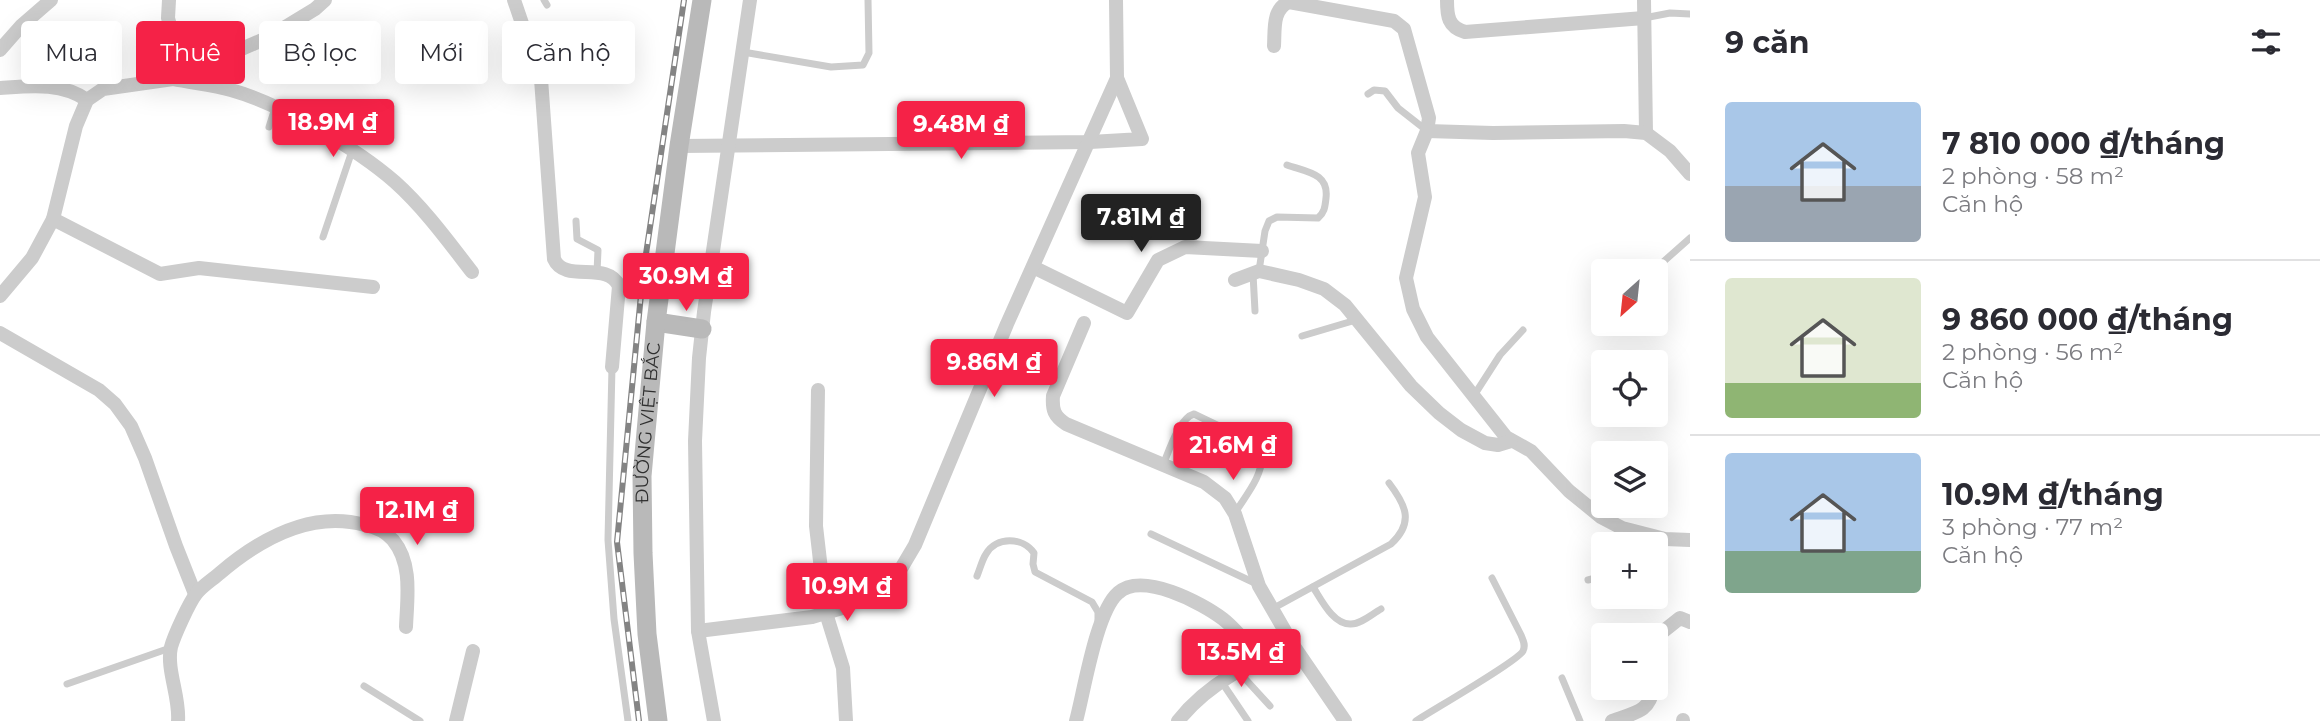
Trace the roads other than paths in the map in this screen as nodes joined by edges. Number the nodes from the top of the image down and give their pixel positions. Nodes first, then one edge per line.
1 (51, 0) edge
2 (169, 0) edge
3 (325, 0) edge
4 (514, 0) edge
5 (702, 0) edge
6 (750, 0) edge
7 (868, 0) edge
8 (1116, 0) edge
9 (1447, 0) edge
10 (1644, 0) edge
11 (1314, 3) edge
12 (1690, 13) edge
13 (1644, 18) junction
14 (169, 21) edge
15 (1274, 46) dead end
16 (245, 47) edge
17 (0, 50) edge
18 (743, 52) junction
19 (1117, 78) junction
20 (136, 83) edge
21 (209, 84) edge
22 (0, 88) edge
23 (1368, 94) dead end
24 (87, 100) junction
25 (275, 107) junction
26 (269, 127) dead end
27 (1427, 131) junction
28 (1646, 134) junction
29 (1090, 142) junction
30 (680, 146) junction
31 (728, 146) junction
32 (353, 150) junction
33 (1679, 161) junction
34 (1287, 165) dead end
35 (1690, 174) edge
36 (1690, 184) edge
37 (53, 219) junction
38 (576, 221) dead end
39 (323, 237) dead end
40 (1690, 238) edge
41 (1262, 251) junction
42 (1666, 259) edge
43 (1032, 267) junction
44 (472, 272) dead end
45 (1256, 272) junction
46 (597, 273) junction
47 (1235, 280) dead end
48 (373, 287) dead end
49 (0, 296) edge
50 (1255, 312) dead end
51 (1357, 320) junction
52 (656, 322) junction
53 (1084, 324) dead end
54 (702, 329) junction
55 (1523, 330) dead end
56 (0, 333) edge
57 (1302, 336) dead end
58 (612, 367) joint
59 (818, 390) dead end
60 (1473, 398) junction
61 (1511, 441) junction
62 (1163, 465) junction
63 (1389, 483) dead end
64 (1235, 514) junction
65 (1151, 534) dead end
66 (1672, 540) junction
67 (1690, 540) edge
68 (1668, 542) edge
69 (977, 576) dead end
70 (1492, 578) dead end
71 (1591, 579) edge
72 (1588, 580) dead end
73 (1259, 586) junction
74 (1313, 587) junction
75 (195, 594) junction
76 (1272, 609) junction
77 (1381, 609) dead end
78 (826, 612) junction
79 (1690, 622) edge
80 (407, 627) dead end
81 (1668, 627) edge
82 (698, 631) junction
83 (1097, 635) junction
84 (1293, 645) junction
85 (171, 648) junction
86 (473, 651) dead end
87 (1260, 659) junction
88 (1238, 671) junction
89 (1562, 678) dead end
90 (1221, 681) junction
91 (67, 684) dead end
92 (364, 686) dead end
93 (1651, 700) edge
94 (1270, 706) dead end
95 (177, 721) edge
96 (420, 721) edge
97 (456, 721) edge
98 (628, 721) edge
99 (658, 721) edge
100 (714, 721) edge
101 (846, 721) edge
102 (1076, 721) edge
103 (1178, 721) edge
104 (1248, 721) edge
105 (1345, 721) edge
106 (1416, 721) edge
107 (1580, 721) edge
108 (1612, 721) edge

1 - 17 street
2 - 14 street
3 - 16 street
4 - 46 street
5 - 30 main road, ĐƯỜNG VIỆT BẮC
6 - 18 street
7 - 18 lane
8 - 19 street
9 - 13 street
10 - 13 street
11 - 15 street
11 - 27 street
12 - 13 lane
13 - 28 street
18 - 31 street
19 - 29 street
19 - 29 street
20 - 24 street
21 - 25 street
22 - 24 street
23 - 27 lane
24 - 37 street
25 - 26 lane
25 - 32 street
27 - 28 street
27 - 60 street
28 - 33 street
29 - 31 street
29 - 43 street
30 - 31 street
30 - 52 main road, ĐƯỜNG VIỆT BẮC
31 - 54 street
32 - 39 lane
32 - 44 street
33 - 35 street
33 - 36 lane
34 - 41 lane
37 - 48 street
37 - 49 street
38 - 46 lane
40 - 42 lane
41 - 43 street
41 - 45 lane
43 - 78 street
45 - 47 street
45 - 50 lane
45 - 51 street
46 - 58 street
51 - 57 lane
51 - 61 street
52 - 54 main road
52 - 99 main road, ĐƯỜNG VIỆT BẮC
53 - 62 street
54 - 82 street
55 - 60 lane
56 - 75 street
58 - 98 lane
59 - 78 street
60 - 61 street
61 - 66 street
62 - 64 street
62 - 64 lane
63 - 74 lane
64 - 73 street
65 - 73 lane
66 - 67 street
66 - 68 lane
69 - 83 lane
70 - 106 lane
71 - 72 lane
73 - 76 street
74 - 76 lane
74 - 77 lane
75 - 80 street
75 - 85 street
76 - 84 street
78 - 82 street
78 - 101 street
79 - 81 street
82 - 100 street
83 - 87 street
83 - 102 street
84 - 87 street
84 - 105 street
85 - 91 lane
85 - 95 street
86 - 97 street
87 - 88 street
88 - 90 street
88 - 94 lane
89 - 107 lane
90 - 103 street
90 - 104 lane
92 - 96 lane
93 - 108 street

